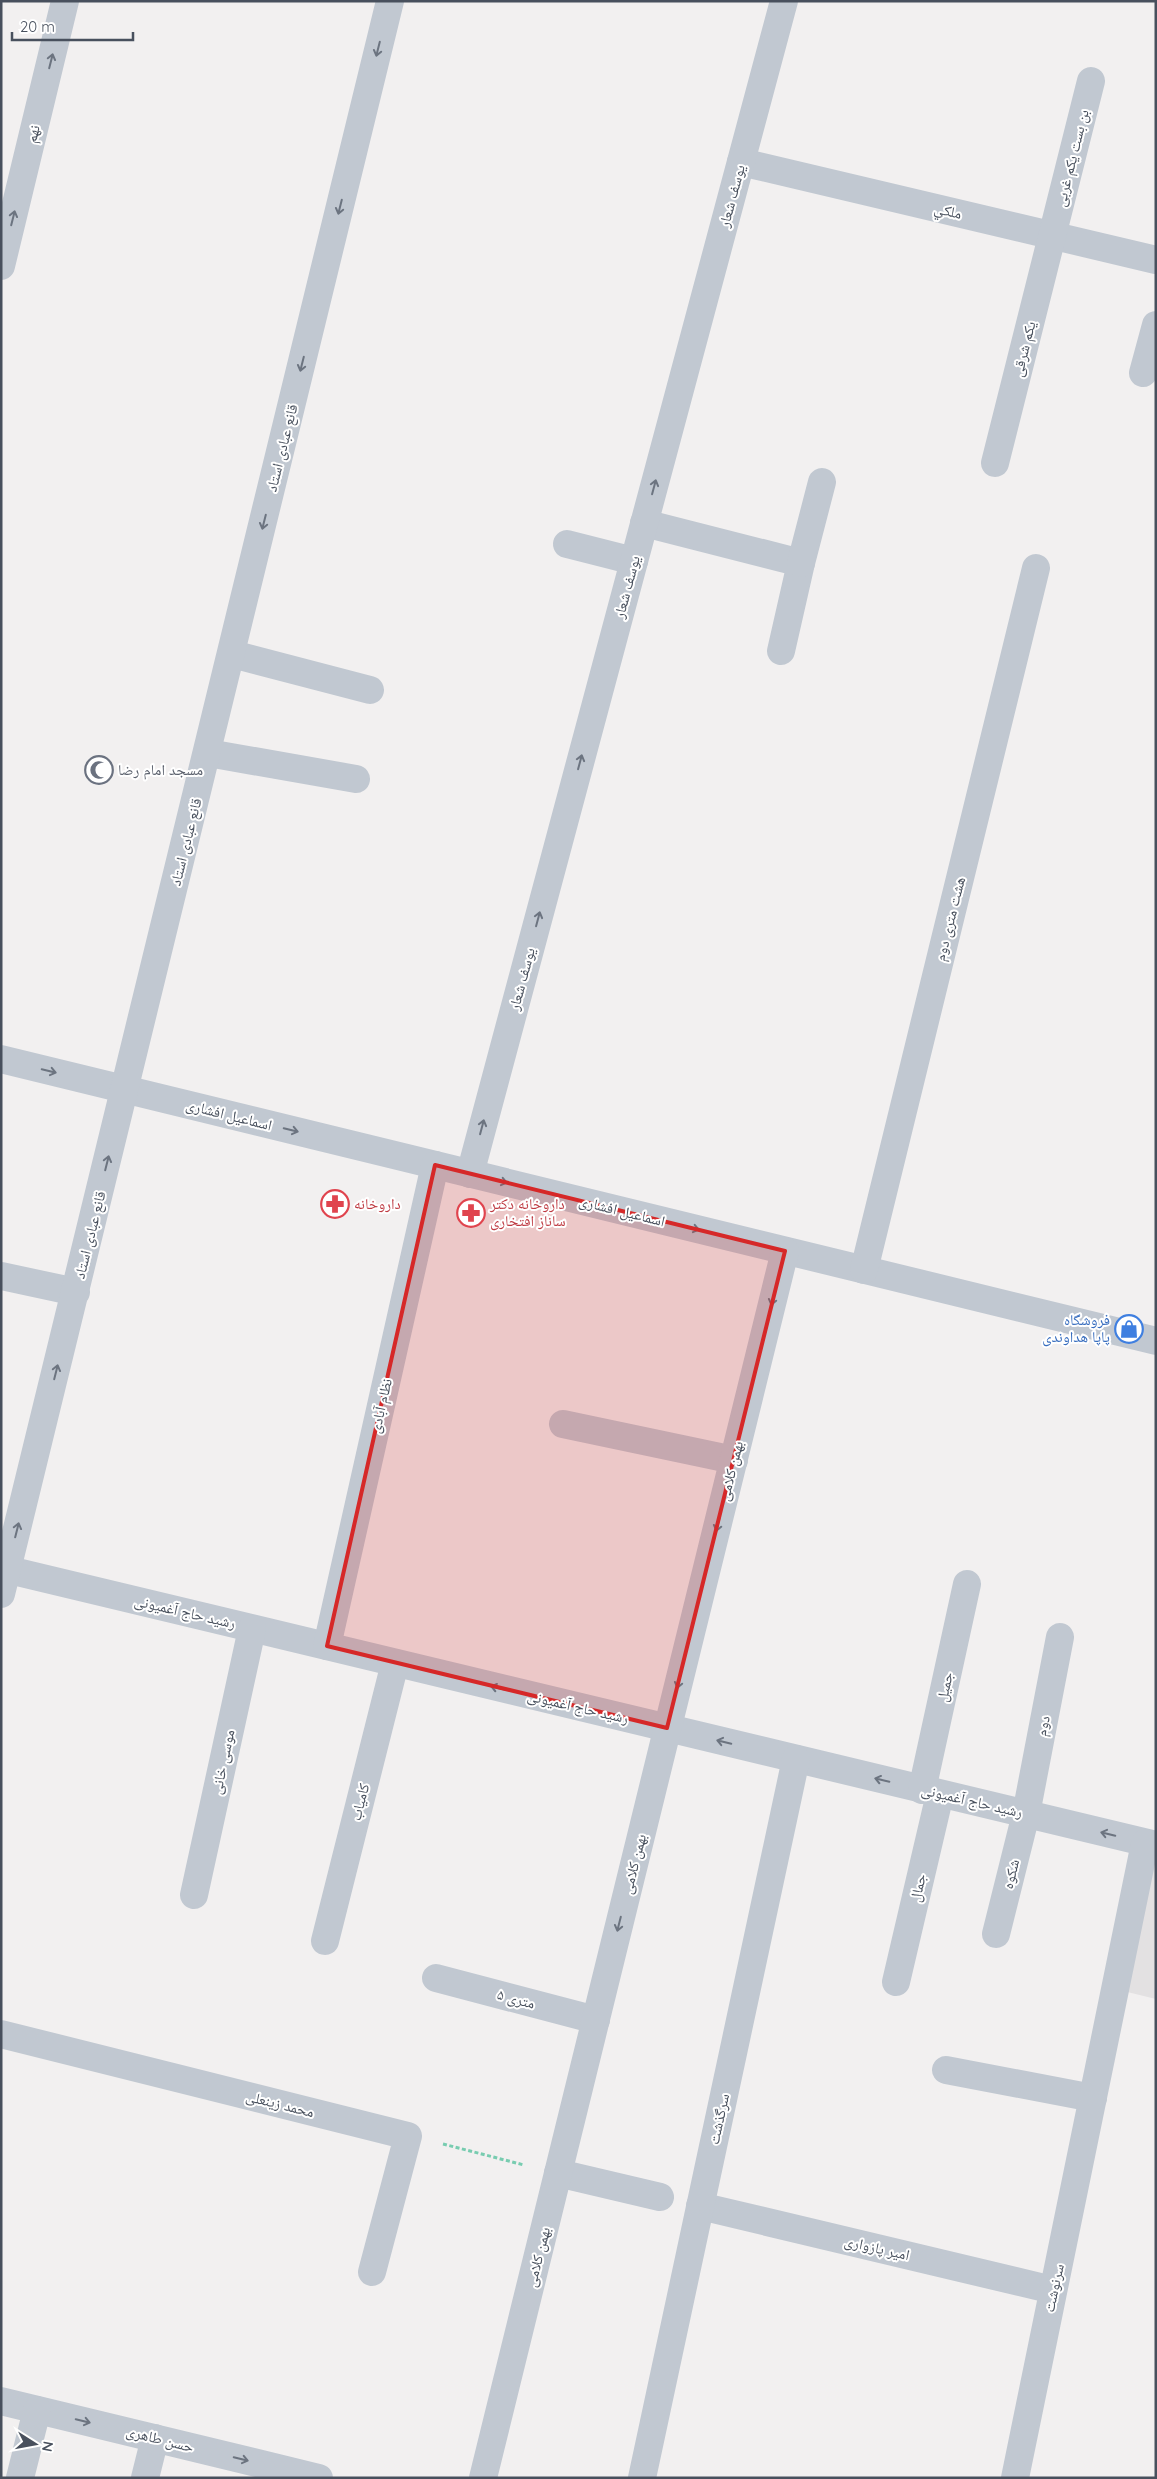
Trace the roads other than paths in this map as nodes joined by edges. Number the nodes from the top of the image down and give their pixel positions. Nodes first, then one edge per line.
1 (65, 1) edge
2 (390, 1) edge
3 (784, 1) edge
4 (1091, 81) dead end
5 (741, 162) junction
6 (1053, 236) junction
7 (1156, 260) edge
8 (1, 266) edge
9 (1156, 325) edge
10 (1143, 373) dead end
11 (996, 463) dead end
12 (822, 482) dead end
13 (644, 523) junction
14 (567, 544) dead end
15 (634, 560) junction
16 (801, 563) junction
17 (1036, 568) dead end
18 (780, 651) dead end
19 (232, 654) junction
20 (370, 690) dead end
21 (208, 753) junction
22 (356, 779) dead end
23 (1, 1059) edge
24 (126, 1090) junction
25 (435, 1165) junction
26 (470, 1174) junction
27 (785, 1250) junction
28 (864, 1270) junction
29 (1, 1276) edge
30 (76, 1292) junction
31 (1156, 1341) edge
32 (563, 1424) dead end
33 (734, 1460) junction
34 (3, 1578) edge
35 (967, 1584) dead end
36 (252, 1629) junction
37 (1060, 1638) dead end
38 (326, 1646) junction
39 (395, 1663) junction
40 (668, 1728) junction
41 (796, 1760) junction
42 (931, 1792) junction
43 (1026, 1814) junction
44 (1150, 1844) edge
45 (194, 1895) dead end
46 (996, 1934) dead end
47 (325, 1941) dead end
48 (436, 1978) dead end
49 (896, 1982) dead end
50 (596, 2020) junction
51 (1, 2034) edge
52 (946, 2070) dead end
53 (1093, 2098) junction
54 (558, 2173) junction
55 (660, 2197) dead end
56 (700, 2206) junction
57 (372, 2272) dead end
58 (1053, 2290) junction
59 (1, 2401) edge
60 (37, 2410) junction
61 (155, 2438) junction
62 (20, 2478) edge
63 (145, 2478) edge
64 (318, 2478) edge
65 (484, 2478) edge
66 (642, 2478) edge
67 (1015, 2478) edge

8 -> 1 street, نهم
2 -> 19 street, قانع عبادی استاد
3 - 5 street, یوسف شعار
4 - 6 street, بن بست یکم غربی
5 - 6 street, ملکي
13 -> 5 street, یوسف شعار
6 - 7 street, ملکي
6 - 11 street, یکم شرقی
9 - 10 street
12 - 16 street
13 - 15 street, یوسف شعار
13 - 16 street
14 - 15 street
26 -> 15 street, یوسف شعار
16 - 18 street
17 - 28 street, هشت متری دوم
19 - 20 street
19 - 21 street, قانع عبادی استاد
21 - 22 street
21 - 24 street, قانع عبادی استاد
23 -> 24 street, اسماعیل افشاری
24 -> 25 street, اسماعیل افشاری
30 -> 24 street, قانع عبادی استاد
25 - 26 street, اسماعیل افشاری
25 - 38 street, نظام آبادی
26 -> 27 street, اسماعیل افشاری
27 - 28 street, اسماعیل افشاری
27 -> 33 street, بهمن کلامی
28 - 31 street, اسماعیل افشاری
29 - 30 street
34 -> 30 street, قانع عبادی استاد
32 - 33 street
33 -> 40 street, بهمن کلامی
34 - 36 street, رشید حاج آغمیونی
35 - 42 street, جمیل
36 - 38 street, رشید حاج آغمیونی
36 - 45 street, موسی خانی
37 - 43 street, دوم
38 - 39 street, رشید حاج آغمیونی
40 -> 39 street, رشید حاج آغمیونی
39 - 47 street, کامیاب
41 -> 40 street, رشید حاج آغمیونی
40 -> 50 street, بهمن کلامی
42 -> 41 street, رشید حاج آغمیونی
41 - 56 street, سرگذشت
42 - 43 street, رشید حاج آغمیونی
42 - 49 street, جمال
44 -> 43 street, رشید حاج آغمیونی
43 - 46 street, شکوه
44 - 53 street, سرنوشت
48 - 50 street, ۵ متری
50 - 54 street, بهمن کلامی
51 - 57 street, محمد زینعلی
52 - 53 street
53 - 58 street, سرنوشت
54 - 55 street
54 - 65 street, بهمن کلامی
56 - 58 street, امیر پازواری
56 - 66 street, سرگذشت
58 - 67 street, سرنوشت
59 - 60 street, حسن طاهری
60 -> 61 street, حسن طاهری
60 - 62 street
61 - 63 street
61 -> 64 street, حسن طاهری

